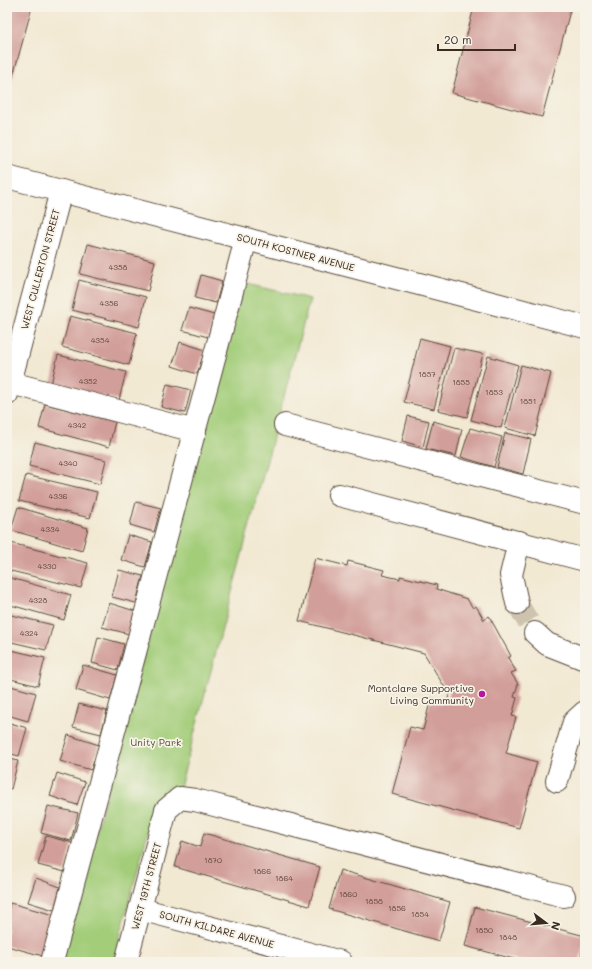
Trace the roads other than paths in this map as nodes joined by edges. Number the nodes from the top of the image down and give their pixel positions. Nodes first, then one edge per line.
1 (7, 176) edge
2 (61, 191) junction
3 (246, 239) junction
4 (585, 327) edge
5 (8, 386) edge
6 (286, 425) dead end
7 (195, 431) junction
8 (339, 495) dead end
9 (585, 503) edge
10 (519, 542) junction
11 (585, 560) edge
12 (517, 603) tunnel mouth
13 (535, 633) tunnel mouth
14 (585, 658) edge
15 (585, 712) edge
16 (557, 781) dead end
17 (564, 896) dead end
18 (140, 909) junction
19 (52, 962) edge
20 (126, 962) edge
21 (341, 962) edge

1 - 2 street, SOUTH KOSTNER AVENUE
2 - 3 street, SOUTH KOSTNER AVENUE
2 - 5 street, WEST CULLERTON STREET
3 - 4 street, SOUTH KOSTNER AVENUE
3 - 7 street
5 - 7 street
6 - 9 street
7 - 19 street
8 - 10 street
10 - 11 street
10 - 12 street
13 - 14 street
15 - 16 street
17 - 18 street, WEST 19TH STREET
18 - 20 street, WEST 19TH STREET
18 - 21 street, SOUTH KILDARE AVENUE

